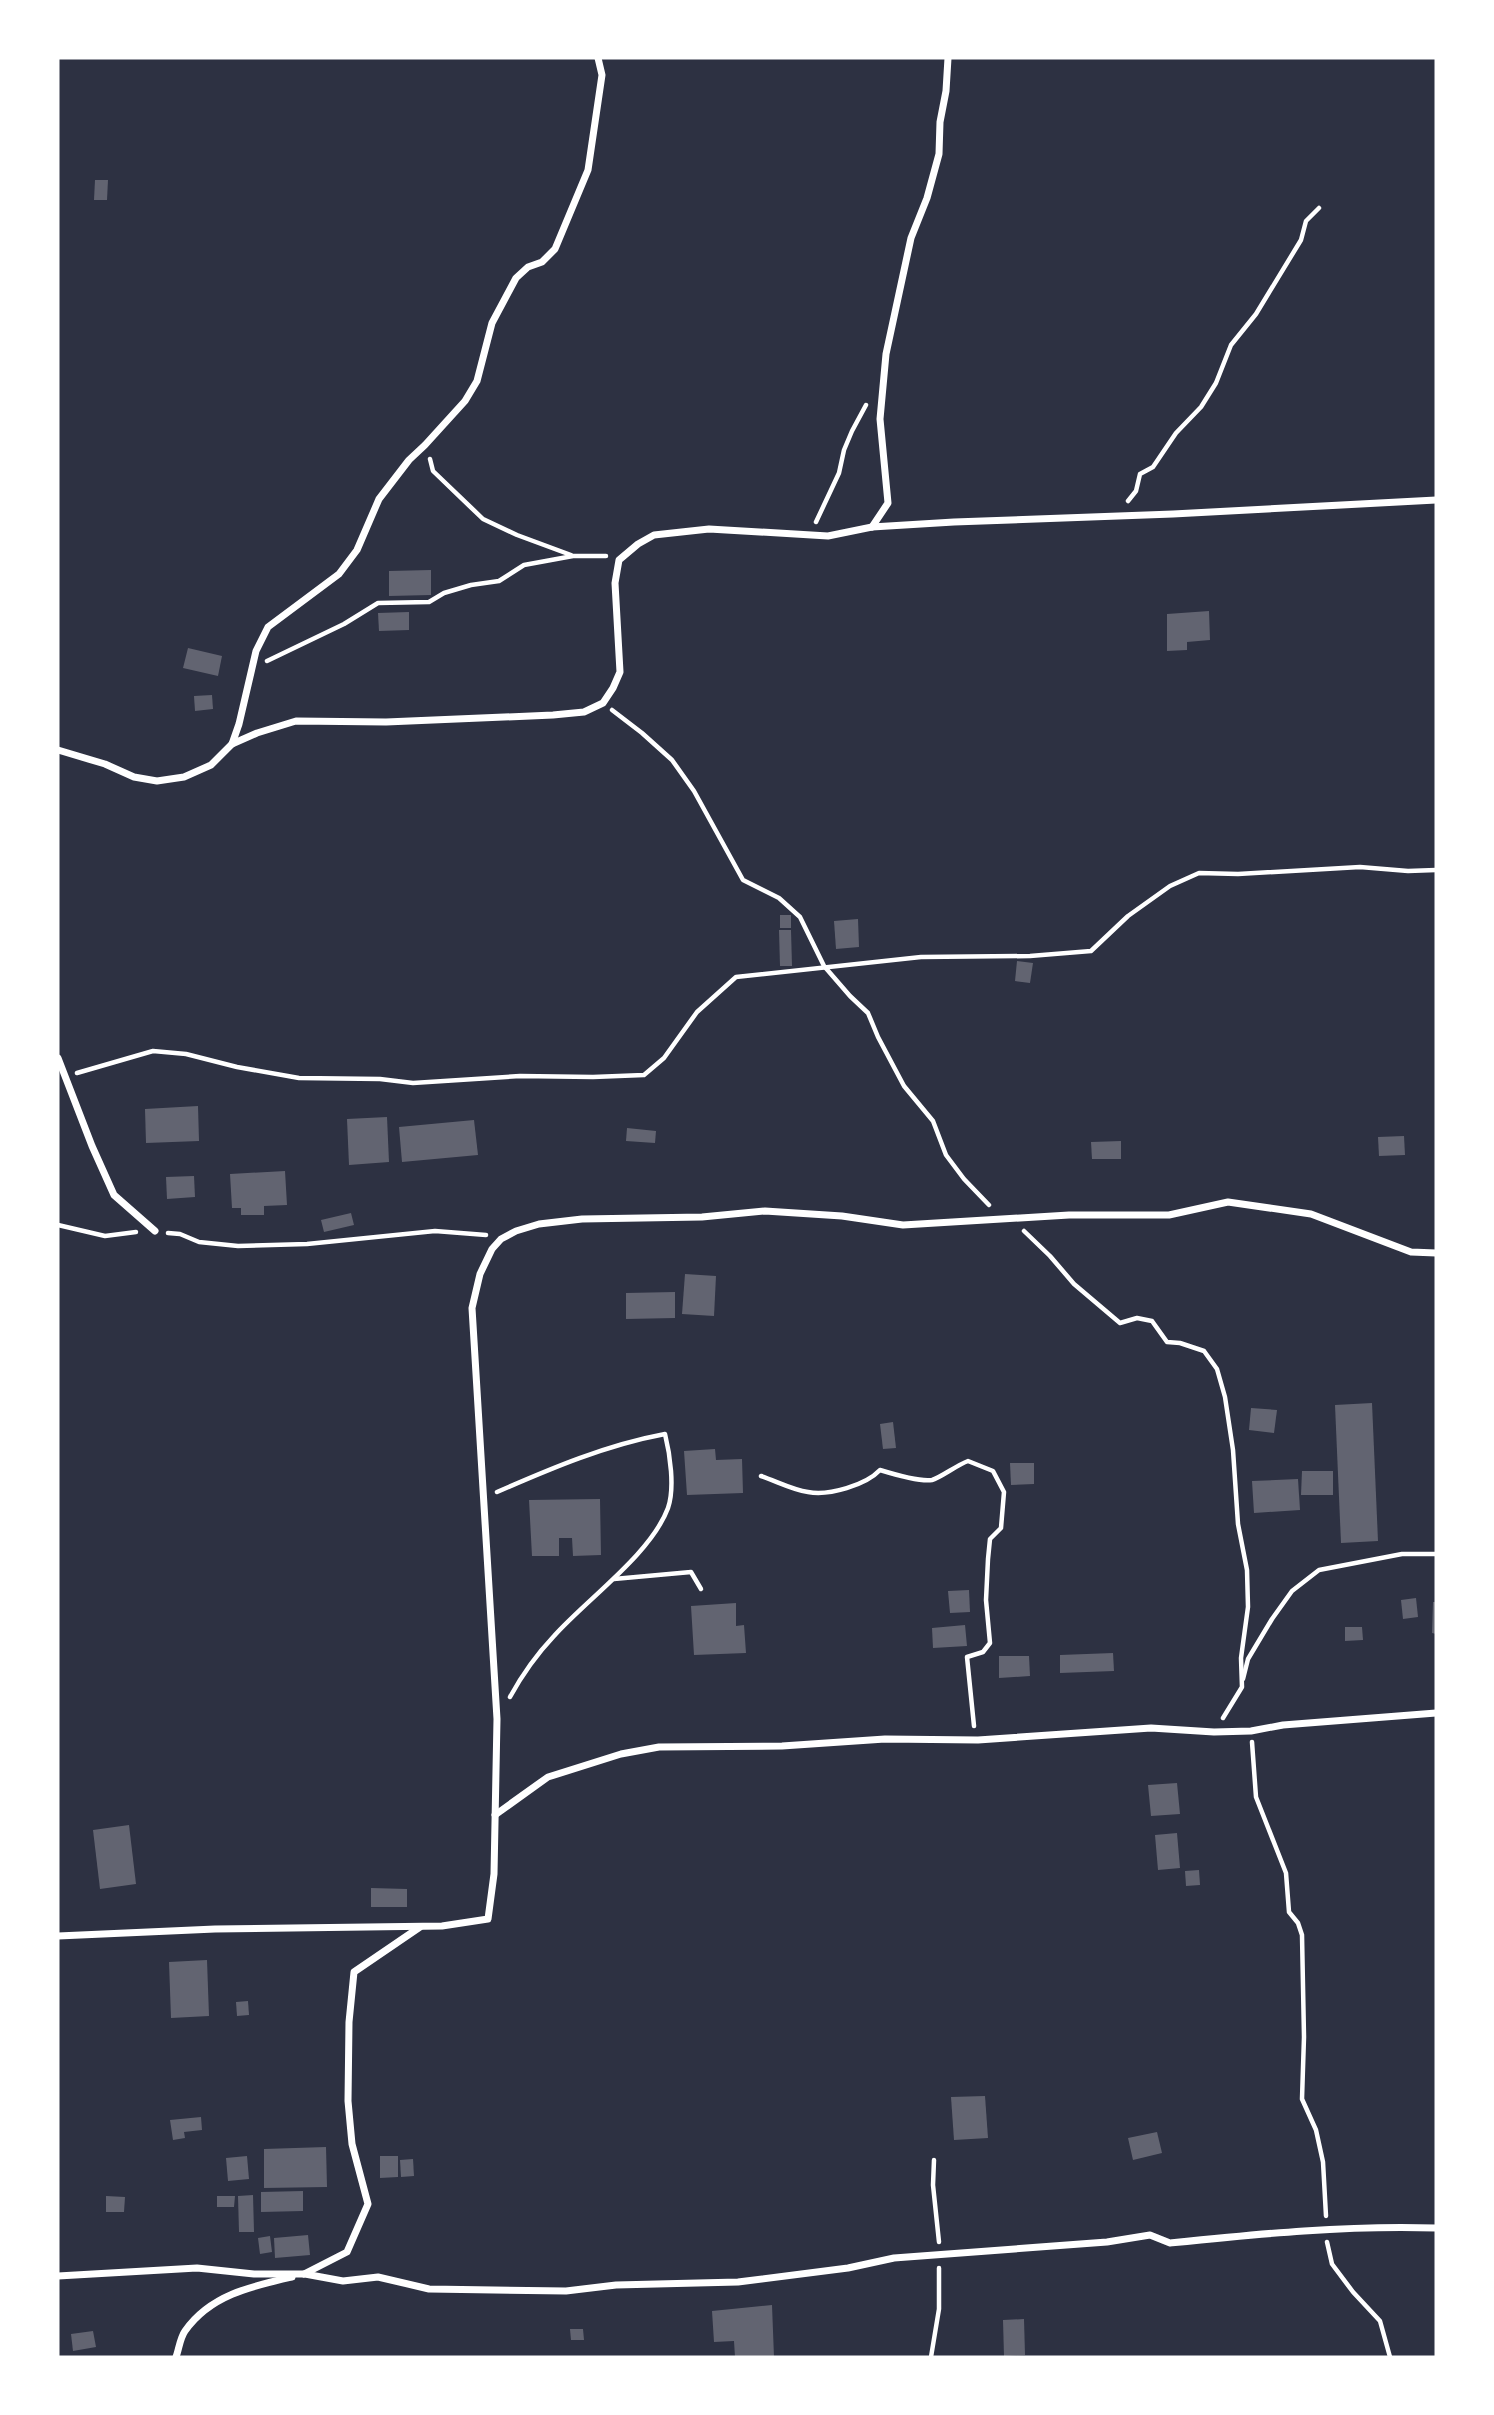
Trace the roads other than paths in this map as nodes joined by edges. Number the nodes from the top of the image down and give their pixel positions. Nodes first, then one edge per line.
1 (598, 58) edge
2 (948, 58) edge
3 (1436, 500) edge
4 (872, 527) junction
5 (232, 744) junction
6 (58, 750) edge
7 (58, 1058) edge
8 (155, 1231) road end
9 (1436, 1253) edge
10 (1436, 1713) edge
11 (495, 1815) junction
12 (420, 1927) junction
13 (58, 1936) edge
14 (1436, 2228) edge
15 (305, 2274) junction
16 (58, 2276) edge
17 (176, 2357) edge

1 - 5 street
2 - 4 street
3 - 4 street
4 - 5 street
5 - 6 street
7 - 8 street
9 - 11 street
10 - 11 street
11 - 12 street
12 - 13 street
12 - 15 street
14 - 15 street
15 - 16 street
15 - 17 street

